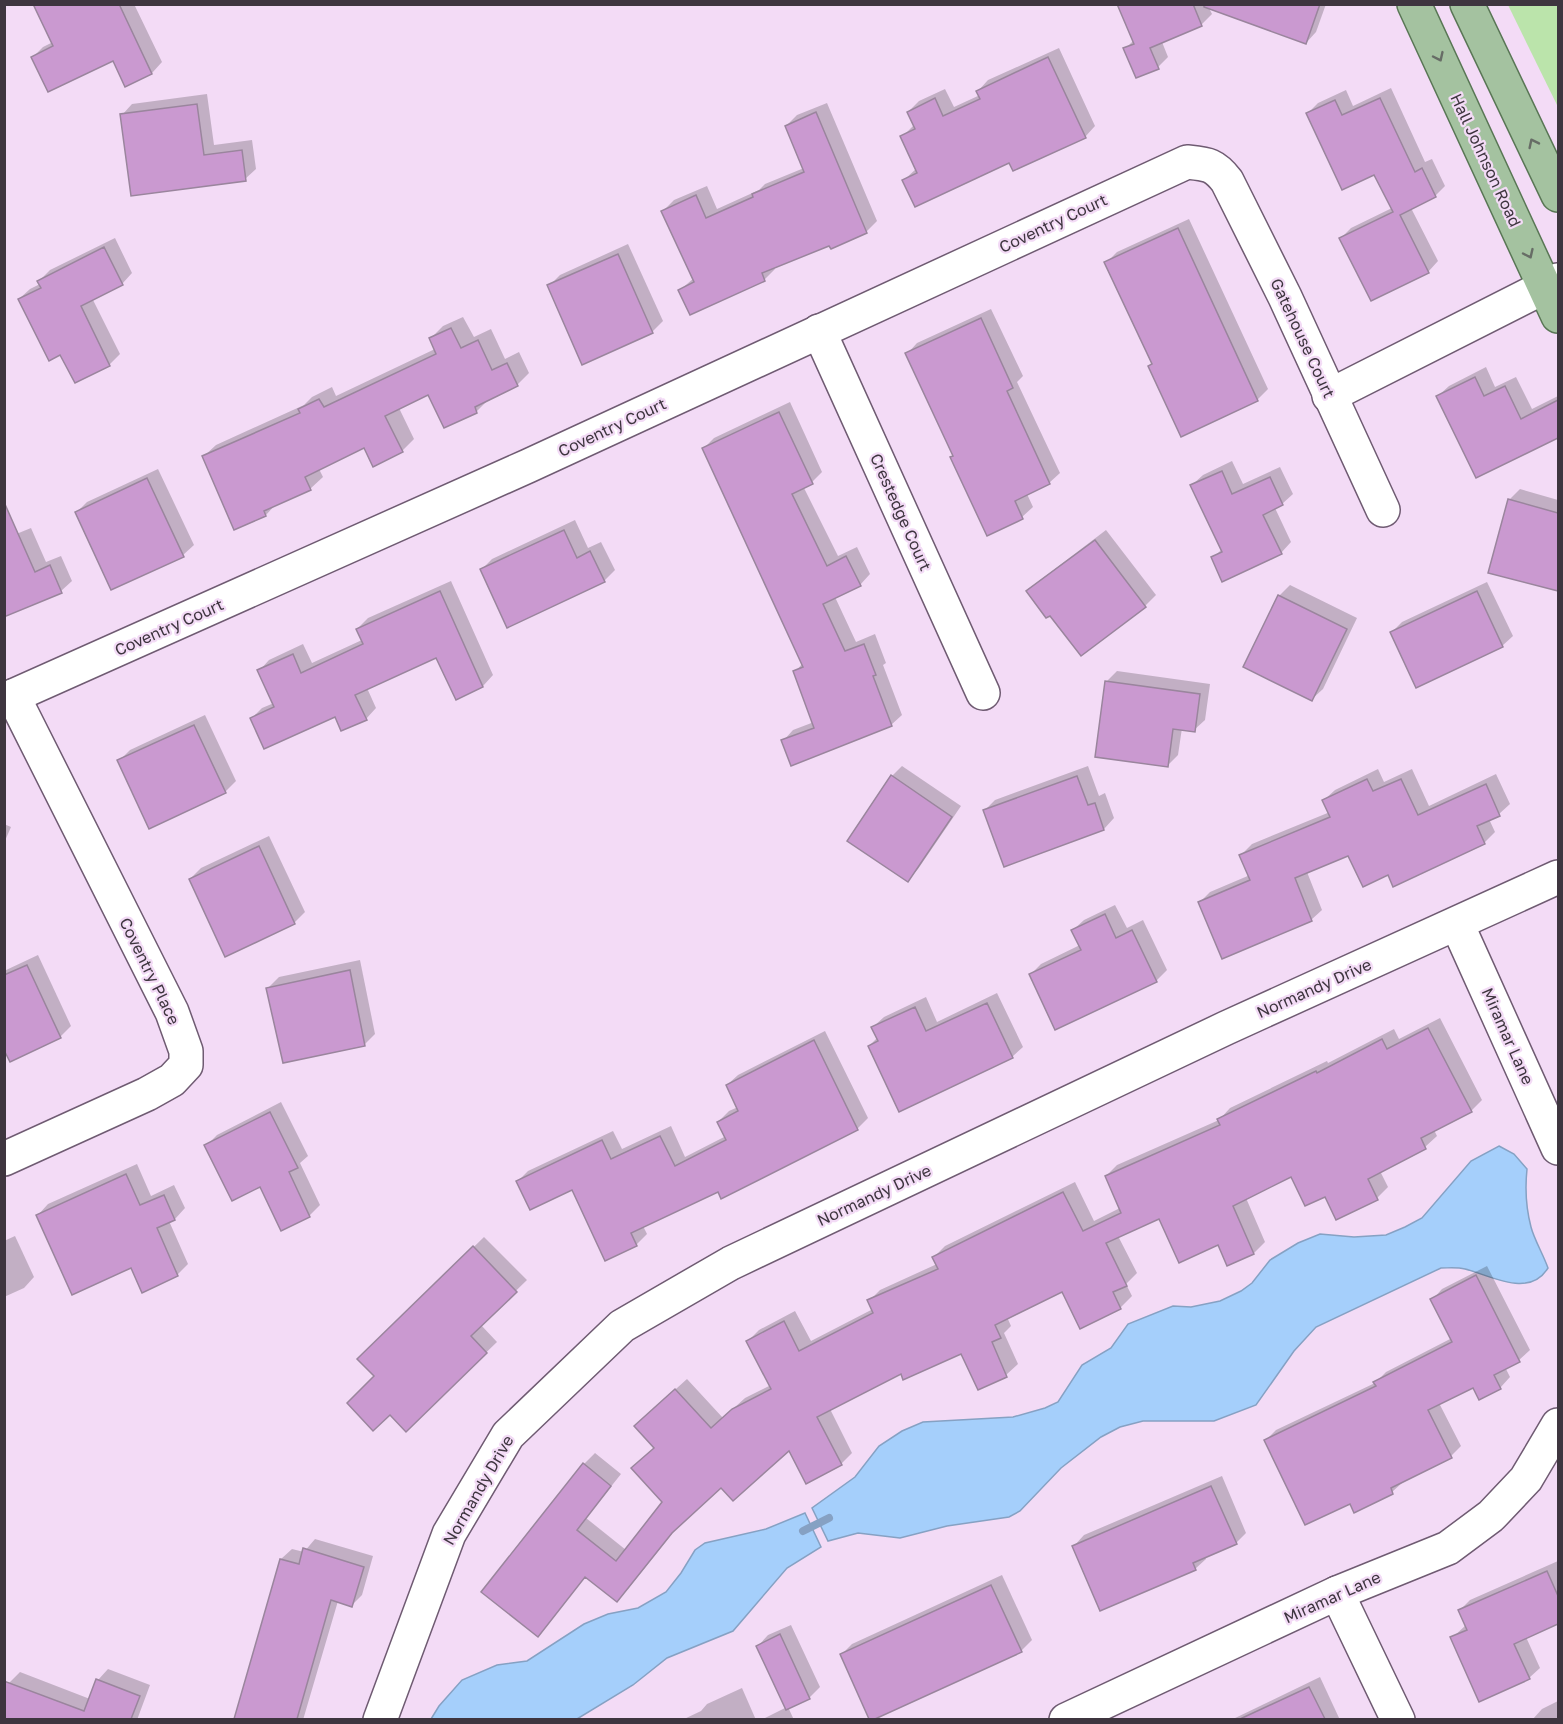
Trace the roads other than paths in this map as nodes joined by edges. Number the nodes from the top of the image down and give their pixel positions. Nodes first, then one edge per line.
1 (1414, 4) edge
2 (1467, 4) edge
3 (1218, 169) joint
4 (1558, 195) edge
5 (1551, 283) edge
6 (1558, 316) edge
7 (819, 331) junction
8 (1329, 396) junction
9 (1383, 510) dead end
10 (983, 693) dead end
11 (9, 698) edge
12 (1558, 877) edge
13 (1457, 924) junction
14 (1558, 1148) edge
15 (4, 1159) edge
16 (1558, 1425) edge
17 (1337, 1593) junction
18 (380, 1719) edge
19 (1066, 1719) edge
20 (1398, 1719) edge

1 -> 5 main road, Hall Johnson Road
4 -> 2 main road
3 - 7 street, Coventry Court
3 - 8 street, Gatehouse Court
5 - 6 main road, Hall Johnson Road
5 - 8 street
7 - 10 street, Crestedge Court
7 - 11 street, Coventry Court
8 - 9 street, Gatehouse Court
11 - 15 street, Coventry Place
12 - 13 street, Normandy Drive
13 - 14 street, Miramar Lane
13 - 18 street, Normandy Drive
16 - 17 street, Miramar Lane
17 - 19 street, Miramar Lane
17 - 20 street

